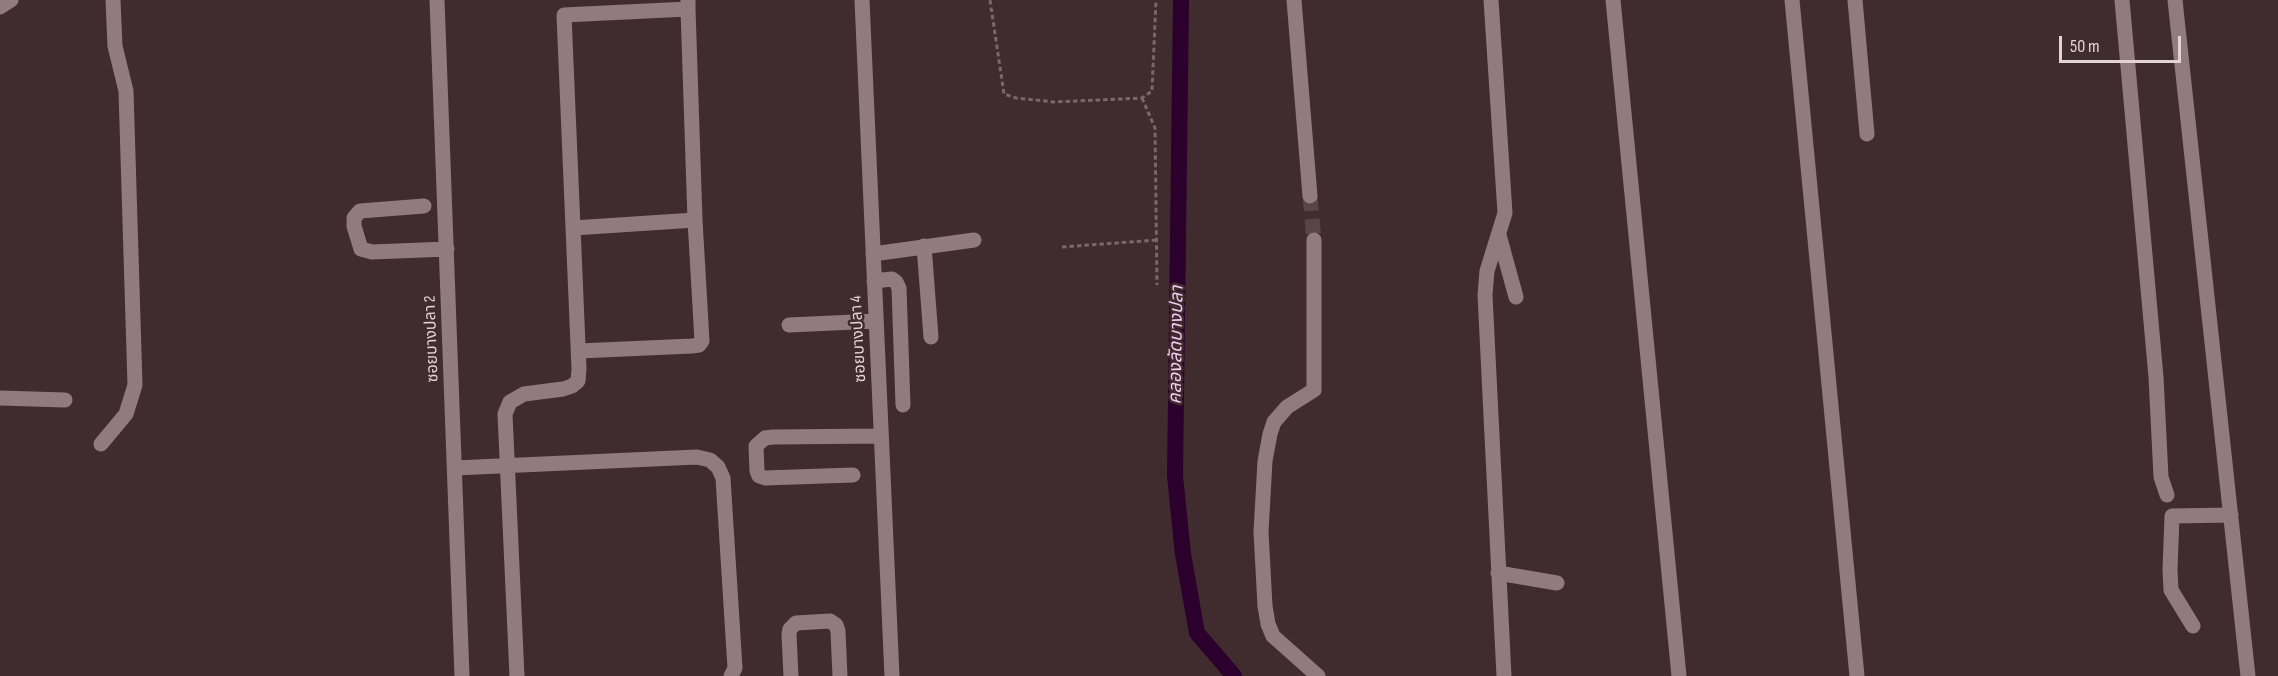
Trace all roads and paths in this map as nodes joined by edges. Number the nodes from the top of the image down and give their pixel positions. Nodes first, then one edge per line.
1 (11, 0) edge
2 (113, 0) edge
3 (437, 0) edge
4 (862, 0) edge
5 (990, 0) edge
6 (1156, 0) edge
7 (1294, 0) edge
8 (1491, 0) edge
9 (1613, 0) edge
10 (1792, 0) edge
11 (1856, 0) edge
12 (2122, 0) edge
13 (2175, 0) edge
14 (688, 4) edge
15 (0, 7) edge
16 (564, 7) edge
17 (1142, 98) junction
18 (1867, 134) dead end
19 (1310, 196) tunnel mouth
20 (424, 206) dead end
21 (695, 220) junction
22 (573, 228) junction
23 (1499, 234) junction
24 (974, 240) dead end
25 (1156, 240) junction
26 (1314, 240) tunnel mouth
27 (924, 246) junction
28 (1062, 247) dead end
29 (447, 249) junction
30 (873, 254) junction
31 (874, 281) junction
32 (1157, 285) dead end
33 (1516, 297) dead end
34 (876, 321) junction
35 (789, 325) dead end
36 (932, 338) dead end
37 (579, 351) junction
38 (0, 398) edge
39 (64, 400) dead end
40 (903, 405) dead end
41 (881, 436) junction
42 (101, 444) dead end
43 (508, 466) junction
44 (455, 468) junction
45 (853, 476) dead end
46 (2167, 495) dead end
47 (2231, 514) junction
48 (1498, 573) junction
49 (1557, 583) dead end
50 (2193, 626) dead end
51 (462, 676) edge
52 (517, 676) edge
53 (731, 676) edge
54 (791, 676) edge
55 (840, 676) edge
56 (892, 676) edge
57 (1318, 676) edge
58 (1504, 676) edge
59 (1679, 676) edge
60 (1857, 676) edge
61 (2248, 676) edge

1 - 15 street
2 - 42 street
3 - 29 street, ซอยบางปลา 2
4 - 30 street, ซอยบางปลา 4
5 - 17 path
6 - 17 path
7 - 19 street
8 - 23 street
9 - 59 street
10 - 60 street
11 - 18 street
12 - 46 street
13 - 47 street
14 - 16 street
14 - 21 street
16 - 22 street
17 - 25 path
20 - 29 street
21 - 22 street
21 - 37 street
22 - 37 street
23 - 33 street
23 - 48 street
24 - 27 street
25 - 28 path
25 - 32 path
26 - 57 street
27 - 30 street
27 - 36 street
29 - 44 street, ซอยบางปลา 2
30 - 31 street, ซอยบางปลา 4
31 - 34 street, ซอยบางปลา 4
31 - 40 street
34 - 35 street
34 - 41 street, ซอยบางปลา 4
37 - 43 street
38 - 39 street
41 - 45 street
41 - 56 street, ซอยบางปลา 4
43 - 44 street
43 - 52 street
43 - 53 street
44 - 51 street, ซอยบางปลา 2
47 - 50 street
47 - 61 street
48 - 49 street
48 - 58 street
54 - 55 street

